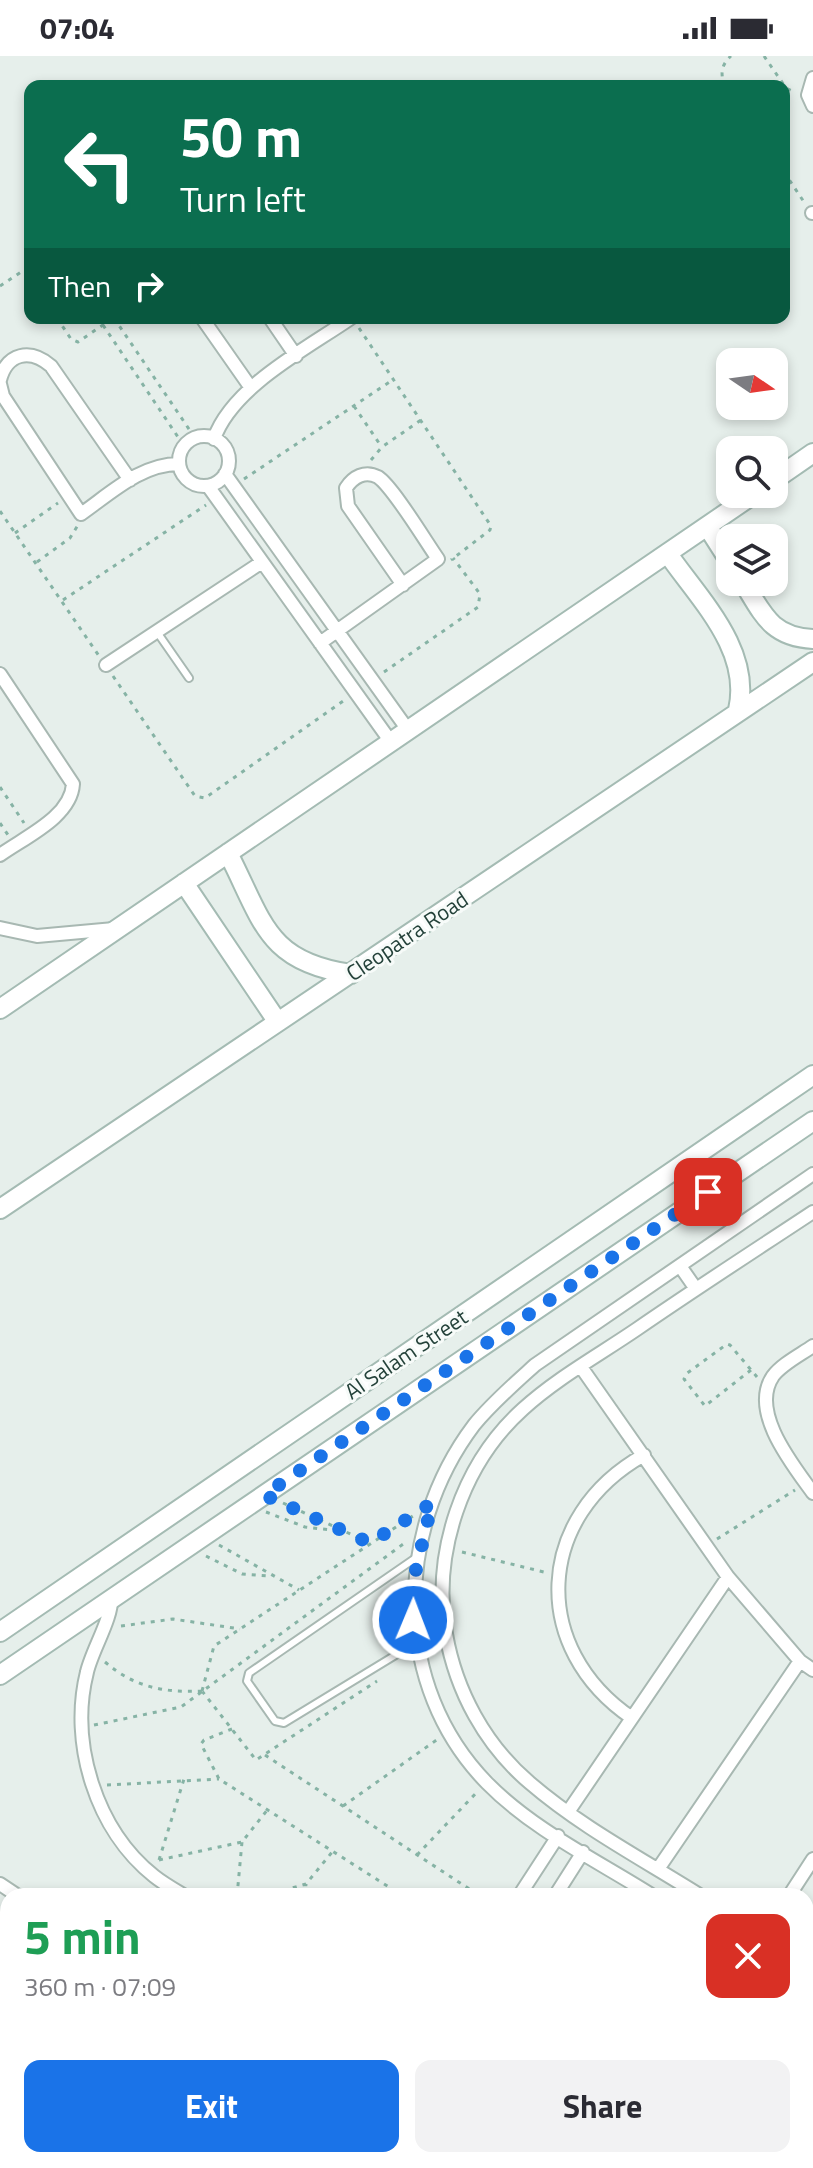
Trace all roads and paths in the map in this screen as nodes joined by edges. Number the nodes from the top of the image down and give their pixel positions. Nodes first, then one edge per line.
1 (731, 56) edge
2 (764, 56) edge
3 (813, 78) edge
4 (723, 80) edge
5 (780, 80) edge
6 (790, 90) edge
7 (810, 101) edge
8 (790, 180) edge
9 (813, 213) edge
10 (24, 274) edge
11 (0, 286) edge
12 (61, 324) edge
13 (117, 324) edge
14 (206, 324) edge
15 (274, 324) edge
16 (343, 324) edge
17 (356, 324) edge
18 (103, 325) joint
19 (296, 356) junction
20 (394, 379) junction
21 (0, 382) edge
22 (251, 388) junction
23 (354, 406) junction
24 (421, 420) junction
25 (195, 438) junction
26 (214, 439) junction
27 (184, 446) junction
28 (382, 447) junction
29 (813, 453) edge
30 (179, 464) junction
31 (788, 470) edge
32 (225, 474) junction
33 (368, 474) junction
34 (130, 480) junction
35 (208, 486) junction
36 (234, 486) junction
37 (69, 495) junction
38 (216, 498) junction
39 (733, 508) edge
40 (0, 511) edge
41 (81, 514) junction
42 (707, 526) junction
43 (15, 533) junction
44 (716, 540) edge
45 (668, 554) junction
46 (453, 558) junction
47 (438, 559) junction
48 (35, 562) junction
49 (262, 562) junction
50 (403, 585) junction
51 (752, 596) edge
52 (62, 600) junction
53 (337, 631) junction
54 (157, 632) junction
55 (813, 639) edge
56 (320, 643) junction
57 (813, 662) edge
58 (106, 665) junction
59 (0, 674) edge
60 (189, 678) dead end
61 (373, 680) junction
62 (355, 692) junction
63 (738, 710) junction
64 (408, 730) junction
65 (391, 742) junction
66 (0, 787) edge
67 (31, 833) junction
68 (228, 853) junction
69 (0, 855) edge
70 (184, 883) junction
71 (0, 928) edge
72 (117, 928) junction
73 (351, 974) junction
74 (0, 1009) edge
75 (277, 1021) junction
76 (813, 1075) edge
77 (813, 1121) edge
78 (813, 1174) edge
79 (0, 1209) edge
80 (813, 1212) edge
81 (680, 1266) junction
82 (696, 1289) junction
83 (813, 1346) edge
84 (581, 1367) junction
85 (751, 1370) junction
86 (767, 1389) junction
87 (644, 1455) junction
88 (809, 1488) edge
89 (257, 1500) junction
90 (432, 1503) junction
91 (423, 1530) junction
92 (343, 1531) junction
93 (196, 1542) junction
94 (370, 1543) junction
95 (707, 1546) junction
96 (446, 1549) junction
97 (417, 1557) junction
98 (273, 1576) junction
99 (559, 1576) junction
100 (728, 1577) junction
101 (299, 1590) junction
102 (111, 1597) junction
103 (102, 1628) junction
104 (240, 1629) junction
105 (0, 1632) edge
106 (417, 1642) junction
107 (92, 1652) junction
108 (800, 1661) junction
109 (813, 1670) edge
110 (0, 1675) edge
111 (202, 1691) junction
112 (632, 1718) junction
113 (82, 1727) junction
114 (232, 1729) dead end
115 (441, 1737) dead end
116 (265, 1755) dead end
117 (184, 1779) junction
118 (219, 1779) junction
119 (486, 1782) junction
120 (93, 1786) junction
121 (343, 1806) junction
122 (268, 1809) junction
123 (568, 1812) junction
124 (558, 1836) junction
125 (242, 1842) junction
126 (333, 1851) junction
127 (583, 1852) junction
128 (417, 1855) junction
129 (813, 1859) edge
130 (159, 1860) junction
131 (658, 1869) junction
132 (154, 1876) junction
133 (306, 1884) junction
134 (173, 1888) edge
135 (238, 1888) edge
136 (292, 1888) edge
137 (306, 1888) edge
138 (390, 1888) edge
139 (468, 1888) edge
140 (524, 1888) edge
141 (560, 1888) edge
142 (640, 1888) edge
143 (688, 1888) edge
144 (794, 1888) edge

1 - 4 path
2 - 5 path
3 - 7 street
6 - 7 path
8 - 9 path
10 - 11 path
12 - 18 path
13 - 25 path
14 - 22 street
15 - 19 street
16 - 19 street
17 - 20 path
18 - 27 path
19 - 22 street
20 - 23 path
20 - 24 path
21 - 34 street
21 - 37 street
22 - 26 street
23 - 28 path
23 - 36 path
24 - 28 path
24 - 46 path
25 - 26 street
25 - 27 street
26 - 32 street
27 - 30 street
28 - 33 path
29 - 31 main road
30 - 34 street
30 - 35 street
32 - 35 street
32 - 36 street
33 - 47 street
33 - 50 street
34 - 41 street
35 - 38 street
36 - 53 street
37 - 41 street
37 - 43 path
38 - 49 street
38 - 52 path
39 - 42 main road
40 - 43 path
41 - 48 path
42 - 44 main road
42 - 45 main road
43 - 48 path
45 - 63 main road
45 - 64 main road
46 - 47 path
46 - 61 path
47 - 50 street
48 - 52 path
49 - 54 street
49 - 56 street
50 - 53 street
51 - 55 main road
52 - 58 path
53 - 56 street
53 - 61 street
54 - 58 street
54 - 60 lane
56 - 62 street
57 - 63 main road, Cleopatra Road
58 - 62 path
59 - 67 street
61 - 64 street
62 - 65 street
63 - 73 main road, Cleopatra Road
64 - 65 main road
65 - 68 main road
66 - 67 path
67 - 69 street
68 - 70 main road
68 - 73 main road
70 - 72 main road
70 - 75 main road
71 - 72 street
72 - 74 main road
73 - 75 main road, Cleopatra Road
75 - 79 main road, Cleopatra Road
76 - 105 main road, Al Salam Street
77 - 89 main road, Al Salam Street
78 - 81 street
80 - 82 street
81 - 82 street
81 - 90 street
82 - 84 street
83 - 86 street
84 - 87 street
84 - 96 street
85 - 85 path
85 - 86 path
86 - 88 street
87 - 95 street
87 - 99 street
88 - 95 path
89 - 92 path
89 - 92 path
89 - 93 main road, Al Salam Street
90 - 91 street
90 - 94 path
91 - 97 street
91 - 111 path
92 - 94 path
93 - 98 path
93 - 98 path
93 - 102 main road, Al Salam Street
94 - 101 path
95 - 100 street
96 - 99 path
96 - 123 street
97 - 106 street
97 - 106 lane
98 - 101 path
99 - 112 street
100 - 108 street
100 - 112 street
101 - 104 path
102 - 103 street
102 - 110 main road, Al Salam Street
103 - 104 path
103 - 107 street
104 - 111 path
106 - 119 street
107 - 111 path
107 - 113 street
108 - 109 street
108 - 131 street
111 - 113 path
112 - 123 street
113 - 120 street
114 - 118 path
115 - 121 path
116 - 121 path
117 - 118 path
117 - 120 path
117 - 130 path
118 - 122 path
119 - 124 street
119 - 128 path
120 - 132 street
121 - 128 path
122 - 125 path
122 - 126 path
123 - 131 street
124 - 127 street
124 - 140 street
125 - 130 path
125 - 135 path
126 - 133 path
126 - 138 path
127 - 141 street
127 - 142 street
128 - 139 path
129 - 144 street
130 - 132 path
131 - 143 street
132 - 134 street
133 - 136 path
133 - 137 path

